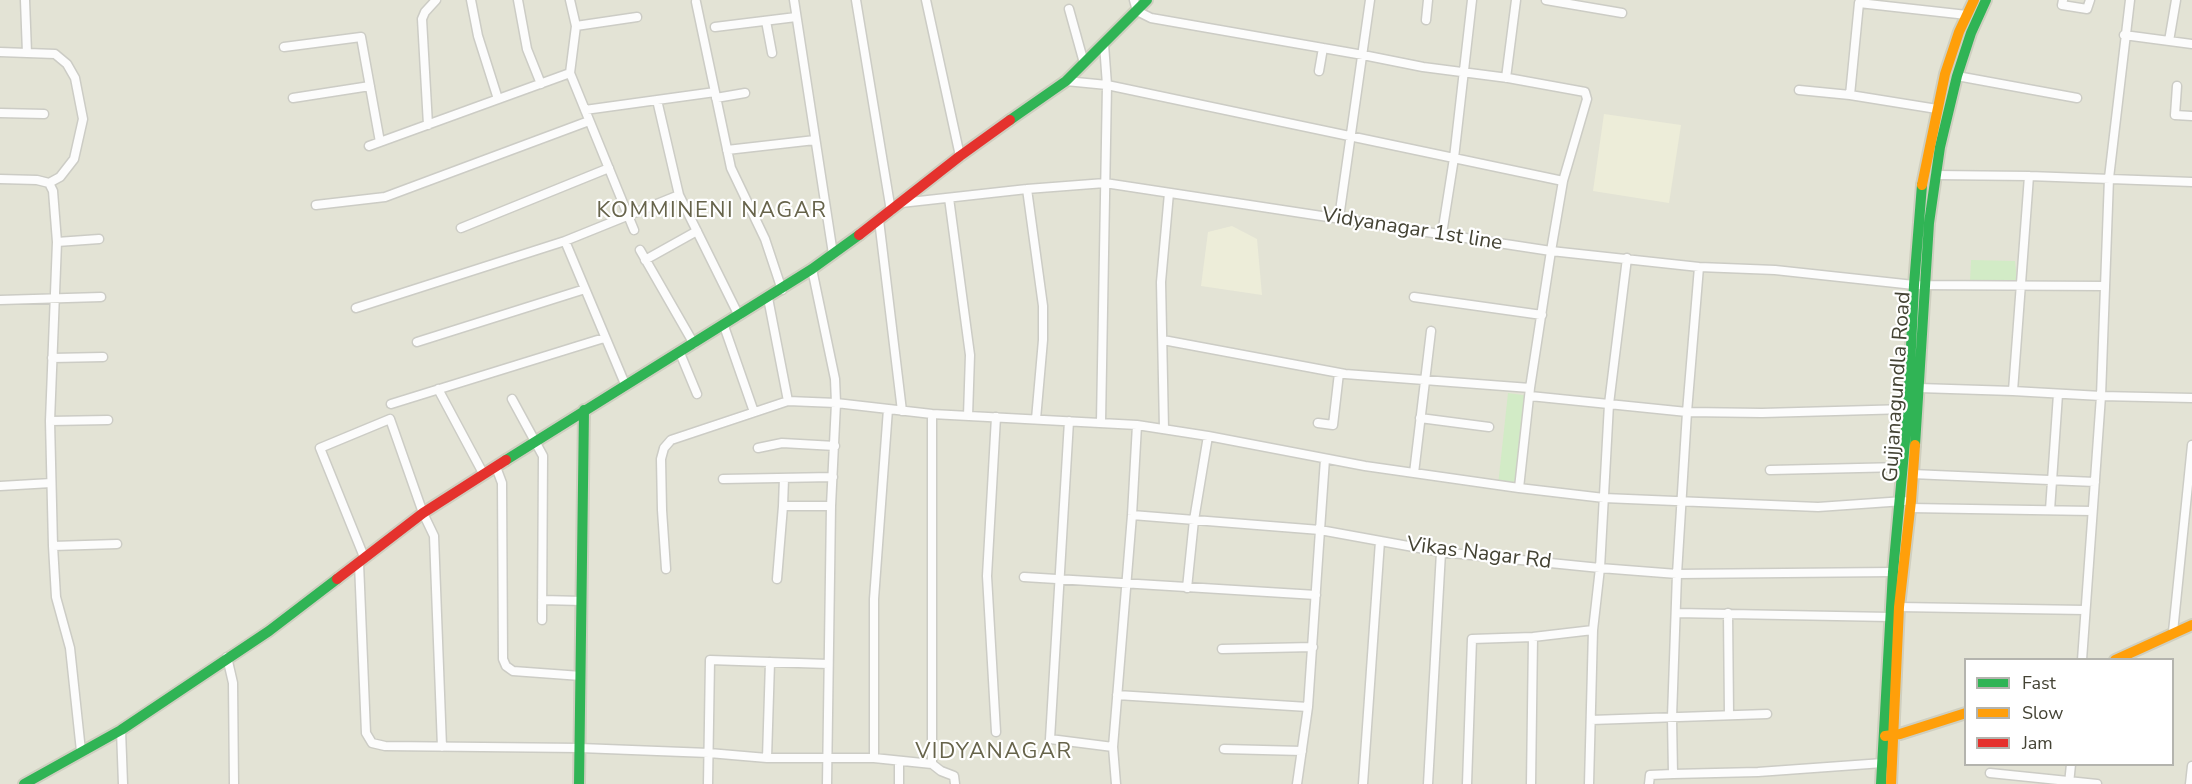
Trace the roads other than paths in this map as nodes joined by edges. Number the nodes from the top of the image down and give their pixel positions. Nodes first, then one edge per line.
1 (25, 0) edge
2 (436, 0) edge
3 (471, 0) edge
4 (518, 0) edge
5 (570, 0) edge
6 (794, 0) edge
7 (856, 0) edge
8 (926, 0) edge
9 (1147, 0) edge
10 (1370, 0) edge
11 (1428, 0) edge
12 (1472, 0) edge
13 (1516, 0) edge
14 (1546, 0) edge
15 (1974, 0) edge
16 (1986, 0) edge
17 (2063, 0) edge
18 (2090, 0) edge
19 (2130, 0) edge
20 (2176, 0) edge
21 (696, 2) dead end
22 (1136, 5) edge
23 (1069, 9) dead end
24 (1622, 13) dead end
25 (1967, 15) junction
26 (796, 16) junction
27 (637, 17) dead end
28 (1426, 20) dead end
29 (766, 21) junction
30 (576, 27) junction
31 (715, 27) dead end
32 (2124, 35) junction
33 (2169, 41) junction
34 (1104, 44) junction
35 (2192, 44) edge
36 (284, 47) dead end
37 (1323, 48) junction
38 (0, 52) edge
39 (27, 53) junction
40 (772, 53) dead end
41 (1363, 55) junction
42 (1084, 63) junction
43 (1319, 71) dead end
44 (1462, 72) junction
45 (570, 73) junction
46 (1957, 76) junction
47 (1506, 78) junction
48 (1066, 81) junction
49 (541, 84) junction
50 (1107, 85) junction
51 (370, 86) junction
52 (2177, 86) dead end
53 (1799, 90) dead end
54 (745, 93) dead end
55 (715, 95) junction
56 (1850, 95) junction
57 (293, 98) dead end
58 (2077, 98) dead end
59 (498, 99) junction
60 (657, 100) junction
61 (1937, 109) junction
62 (585, 110) junction
63 (0, 113) edge
64 (44, 114) dead end
65 (2192, 116) edge
66 (589, 121) junction
67 (428, 124) junction
68 (1350, 136) junction
69 (815, 140) junction
70 (380, 142) junction
71 (369, 146) dead end
72 (727, 150) junction
73 (960, 156) junction
74 (1454, 158) junction
75 (609, 168) junction
76 (1935, 175) junction
77 (2029, 176) junction
78 (2109, 178) junction
79 (0, 179) edge
80 (1563, 181) junction
81 (2192, 182) edge
82 (49, 183) junction
83 (1105, 183) junction
84 (1027, 189) junction
85 (1168, 193) junction
86 (679, 195) junction
87 (949, 198) junction
88 (901, 203) junction
89 (316, 205) dead end
90 (891, 211) junction
91 (627, 214) junction
92 (1339, 218) junction
93 (879, 219) junction
94 (461, 228) dead end
95 (634, 230) dead end
96 (697, 231) junction
97 (1442, 234) junction
98 (99, 239) dead end
99 (565, 241) junction
100 (57, 242) junction
101 (640, 250) dead end
102 (1551, 251) junction
103 (833, 254) junction
104 (1627, 258) junction
105 (645, 260) junction
106 (1699, 267) junction
107 (812, 269) junction
108 (1919, 285) junction
109 (2021, 285) junction
110 (2105, 286) junction
111 (585, 290) junction
112 (782, 290) junction
113 (101, 297) dead end
114 (1414, 297) dead end
115 (768, 298) junction
116 (55, 299) junction
117 (0, 300) edge
118 (356, 308) dead end
119 (1542, 315) junction
120 (739, 316) junction
121 (724, 326) junction
122 (1431, 331) dead end
123 (604, 338) junction
124 (1163, 340) junction
125 (417, 342) dead end
126 (694, 344) junction
127 (680, 353) junction
128 (103, 357) dead end
129 (52, 358) junction
130 (1339, 373) junction
131 (1425, 380) junction
132 (625, 384) junction
133 (1919, 388) junction
134 (438, 389) junction
135 (2013, 391) junction
136 (1530, 392) junction
137 (698, 394) dead end
138 (2058, 394) junction
139 (2101, 396) junction
140 (2192, 398) edge
141 (512, 399) dead end
142 (788, 401) junction
143 (836, 403) junction
144 (391, 404) dead end
145 (1609, 404) junction
146 (888, 409) junction
147 (1908, 409) junction
148 (584, 410) junction
149 (902, 411) junction
150 (754, 412) junction
151 (1687, 412) junction
152 (932, 414) junction
153 (968, 416) junction
154 (996, 417) junction
155 (1420, 418) junction
156 (1036, 419) junction
157 (108, 420) dead end
158 (50, 421) junction
159 (1069, 421) junction
160 (1101, 423) junction
161 (1318, 423) dead end
162 (1137, 425) junction
163 (1489, 427) dead end
164 (1164, 429) junction
165 (1208, 436) junction
166 (536, 442) junction
167 (2192, 445) edge
168 (835, 446) junction
169 (758, 448) dead end
170 (1325, 459) junction
171 (496, 467) junction
172 (1903, 467) junction
173 (1770, 470) dead end
174 (1413, 473) junction
175 (1912, 474) junction
176 (484, 475) junction
177 (833, 477) junction
178 (784, 478) junction
179 (723, 479) dead end
180 (2052, 480) junction
181 (2095, 482) junction
182 (51, 483) junction
183 (0, 486) edge
184 (1519, 488) junction
185 (1604, 498) junction
186 (1681, 502) junction
187 (1907, 503) junction
188 (783, 506) junction
189 (831, 506) junction
190 (2050, 510) junction
191 (2092, 511) junction
192 (423, 513) junction
193 (1132, 515) junction
194 (1194, 520) junction
195 (1320, 530) junction
196 (1380, 541) junction
197 (117, 544) dead end
198 (53, 546) junction
199 (1441, 552) junction
200 (362, 560) junction
201 (1600, 568) junction
202 (666, 569) dead end
203 (1893, 572) junction
204 (1677, 574) junction
205 (1024, 577) dead end
206 (777, 579) dead end
207 (1059, 579) junction
208 (1126, 585) junction
209 (1187, 588) junction
210 (1316, 595) junction
211 (542, 600) junction
212 (582, 601) junction
213 (1899, 607) junction
214 (2085, 610) junction
215 (1676, 613) junction
216 (1728, 613) junction
217 (1890, 617) junction
218 (542, 620) dead end
219 (2192, 625) edge
220 (1593, 630) junction
221 (2173, 632) junction
222 (1533, 637) junction
223 (1313, 647) junction
224 (1222, 649) dead end
225 (227, 657) junction
226 (2082, 658) edge
227 (2119, 658) edge
228 (770, 662) junction
229 (828, 664) junction
230 (581, 676) junction
231 (1117, 695) junction
232 (1308, 707) junction
233 (1964, 713) edge
234 (1767, 714) dead end
235 (1729, 715) junction
236 (1672, 717) junction
237 (1591, 720) junction
238 (121, 730) junction
239 (996, 732) dead end
240 (1889, 735) junction
241 (442, 747) junction
242 (1113, 747) junction
243 (580, 748) junction
244 (1224, 748) dead end
245 (81, 751) junction
246 (1302, 751) junction
247 (709, 753) junction
248 (767, 758) junction
249 (874, 758) junction
250 (827, 759) junction
251 (899, 761) junction
252 (1883, 763) junction
253 (932, 764) junction
254 (2071, 766) edge
255 (2192, 766) edge
256 (1990, 773) dead end
257 (1673, 774) junction
258 (2069, 782) edge
259 (24, 784) edge
260 (123, 784) edge
261 (234, 784) edge
262 (579, 784) edge
263 (708, 784) edge
264 (826, 784) edge
265 (899, 784) edge
266 (955, 784) edge
267 (1116, 784) edge
268 (1297, 784) edge
269 (1363, 784) edge
270 (1428, 784) edge
271 (1467, 784) edge
272 (1532, 784) edge
273 (1589, 784) edge
274 (1649, 784) edge
275 (1881, 784) edge
276 (1891, 784) edge
277 (2097, 784) edge
278 (2190, 784) edge

1 - 39 street
2 - 67 street
3 - 59 street
4 - 49 street
5 - 30 street
6 - 26 street
7 - 90 street
8 - 73 street
9 - 22 street
10 - 41 street
11 - 28 street
12 - 44 street
13 - 47 street
14 - 24 street
15 - 25 street, Gujjanagundla Road
16 - 46 street, Gujjanagundla Road
17 - 18 street
19 - 32 street
20 - 33 street
21 - 55 street
22 - 34 street
22 - 37 street
23 - 42 street
25 - 56 street
25 - 61 street, Gujjanagundla Road
26 - 29 street
26 - 69 street
27 - 30 street
29 - 31 street
29 - 40 street
30 - 45 street
32 - 33 street
32 - 78 street
33 - 35 street
34 - 42 street
34 - 50 street
36 - 51 street
37 - 41 street
37 - 43 street
38 - 39 street
39 - 82 street
41 - 44 street
41 - 68 street
42 - 48 street
44 - 47 street
44 - 74 street
45 - 49 street
45 - 62 street
46 - 58 street
46 - 76 street, Gujjanagundla Road
47 - 80 street
48 - 50 street
48 - 73 street
49 - 59 street
50 - 68 street
50 - 83 street
51 - 57 street
51 - 70 street
52 - 65 street
53 - 56 street
54 - 55 street
55 - 60 street
55 - 72 street
56 - 61 street
59 - 67 street
60 - 62 street
60 - 86 street
61 - 108 street, Gujjanagundla Road
62 - 66 street
63 - 64 street
66 - 75 street
66 - 89 street
67 - 70 street
68 - 74 street
68 - 92 street
69 - 72 street
69 - 103 street
70 - 71 street
72 - 112 street
73 - 88 street
74 - 80 street
74 - 97 street
75 - 91 street
75 - 94 street
76 - 77 street
76 - 108 street, Gujjanagundla Road
77 - 78 street
77 - 109 street
78 - 81 street
78 - 110 street
79 - 82 street
80 - 102 street
82 - 100 street
83 - 84 street, Vidyanagar 1st line
83 - 85 street, Vidyanagar 1st line
83 - 160 street
84 - 87 street, Vidyanagar 1st line
84 - 156 street
85 - 92 street, Vidyanagar 1st line
85 - 124 street
86 - 91 street
86 - 96 street
87 - 88 street, Vidyanagar 1st line
87 - 153 street
88 - 90 street
90 - 93 street
91 - 95 street
91 - 99 street
92 - 97 street, Vidyanagar 1st line
93 - 103 street
93 - 149 street
96 - 105 street
96 - 120 street
97 - 102 street, Vidyanagar 1st line
98 - 100 street
99 - 111 street
99 - 118 street
100 - 116 street
101 - 105 street
102 - 104 street, Vidyanagar 1st line
102 - 119 street
103 - 107 street
104 - 106 street, Vidyanagar 1st line
104 - 145 street
105 - 126 street
106 - 108 street, Vidyanagar 1st line
106 - 151 street
107 - 112 street
107 - 143 street
108 - 109 street, Vidyanagar 1st line
108 - 133 street, Gujjanagundla Road
108 - 147 street, Gujjanagundla Road
109 - 110 street, Vidyanagar 1st line
109 - 135 street
110 - 139 street
111 - 123 street
111 - 125 street
112 - 115 street
113 - 116 street
114 - 119 street
115 - 120 street
115 - 142 street
116 - 117 street
116 - 129 street
119 - 136 street
120 - 121 street
121 - 126 street
121 - 150 street
122 - 131 street
123 - 132 street
123 - 134 street
124 - 130 street
124 - 164 street
126 - 127 street
127 - 132 street
127 - 137 street
128 - 129 street
129 - 158 street
130 - 131 street
130 - 161 street
131 - 136 street
131 - 155 street
132 - 148 street
133 - 135 street
133 - 175 street, Gujjanagundla Road
134 - 144 street
134 - 176 street
135 - 138 street
136 - 145 street
136 - 184 street
138 - 139 street
138 - 180 street
139 - 140 street
139 - 181 street
141 - 166 street
142 - 143 street
142 - 150 street
143 - 146 street
143 - 168 street
145 - 151 street
145 - 185 street
146 - 149 street
146 - 249 street
147 - 151 street
147 - 172 street, Gujjanagundla Road
148 - 166 street
148 - 212 street
149 - 152 street
150 - 202 street
151 - 186 street
152 - 153 street
152 - 253 street
153 - 154 street
154 - 156 street
154 - 239 street
155 - 163 street
155 - 174 street
156 - 159 street
157 - 158 street
158 - 182 street
159 - 160 street
159 - 207 street
160 - 162 street
162 - 164 street
162 - 193 street
164 - 165 street
165 - 170 street
165 - 194 street
166 - 171 street
166 - 211 street
167 - 221 street
168 - 169 street
168 - 177 street
170 - 174 street
170 - 195 street
171 - 176 street
171 - 230 street
172 - 173 street
172 - 187 street, Gujjanagundla Road
174 - 184 street
175 - 180 street
175 - 187 street, Gujjanagundla Road
176 - 192 street
177 - 178 street
177 - 189 street
178 - 179 street
178 - 188 street
180 - 181 street
180 - 190 street
181 - 191 street
182 - 183 street
182 - 198 street
184 - 185 street
185 - 186 street
185 - 201 street
186 - 187 street
186 - 204 street
187 - 190 street
187 - 203 street, Gujjanagundla Road
187 - 213 street, Gujjanagundla Road
188 - 189 street
188 - 206 street
189 - 229 street
190 - 191 street
191 - 214 street
192 - 200 street
192 - 200 street
192 - 241 street
193 - 194 street, Vikas Nagar Rd
193 - 208 street
194 - 195 street, Vikas Nagar Rd
194 - 209 street
195 - 196 street, Vikas Nagar Rd
195 - 210 street
196 - 199 street, Vikas Nagar Rd
196 - 269 street
197 - 198 street
198 - 245 street
199 - 201 street, Vikas Nagar Rd
199 - 270 street
200 - 225 street
200 - 241 street
201 - 204 street, Vikas Nagar Rd
201 - 220 street
203 - 204 street, Vikas Nagar Rd
203 - 217 street, Gujjanagundla Road
204 - 215 street
205 - 207 street
207 - 208 street
207 - 242 street
208 - 209 street
208 - 231 street
209 - 210 street
210 - 223 street
211 - 212 street
211 - 218 street
212 - 230 street
213 - 214 street
213 - 240 street, Gujjanagundla Road
214 - 226 street
215 - 216 street
215 - 236 street
216 - 217 street
216 - 235 street
217 - 240 street, Gujjanagundla Road
219 - 221 street
220 - 222 street
220 - 237 street
221 - 227 street
222 - 271 street
222 - 272 street
223 - 224 street
223 - 232 street
225 - 238 street
225 - 261 street
228 - 229 street
228 - 247 street
228 - 248 street
229 - 250 street
230 - 243 street
231 - 232 street
231 - 242 street
232 - 246 street
233 - 240 street
234 - 235 street
235 - 236 street
236 - 237 street
236 - 257 street
237 - 273 street
238 - 245 street
238 - 260 street
240 - 252 street, Gujjanagundla Road
240 - 276 street, Gujjanagundla Road
241 - 243 street
242 - 267 street
243 - 247 street
243 - 262 street
244 - 246 street
245 - 259 street
246 - 268 street
247 - 248 street
247 - 263 street
248 - 250 street
249 - 250 street
249 - 251 street
250 - 264 street
251 - 253 street
251 - 265 street
252 - 257 street
252 - 275 street, Gujjanagundla Road
253 - 266 street
254 - 258 street
255 - 278 street
256 - 258 street
257 - 274 street
258 - 277 street

